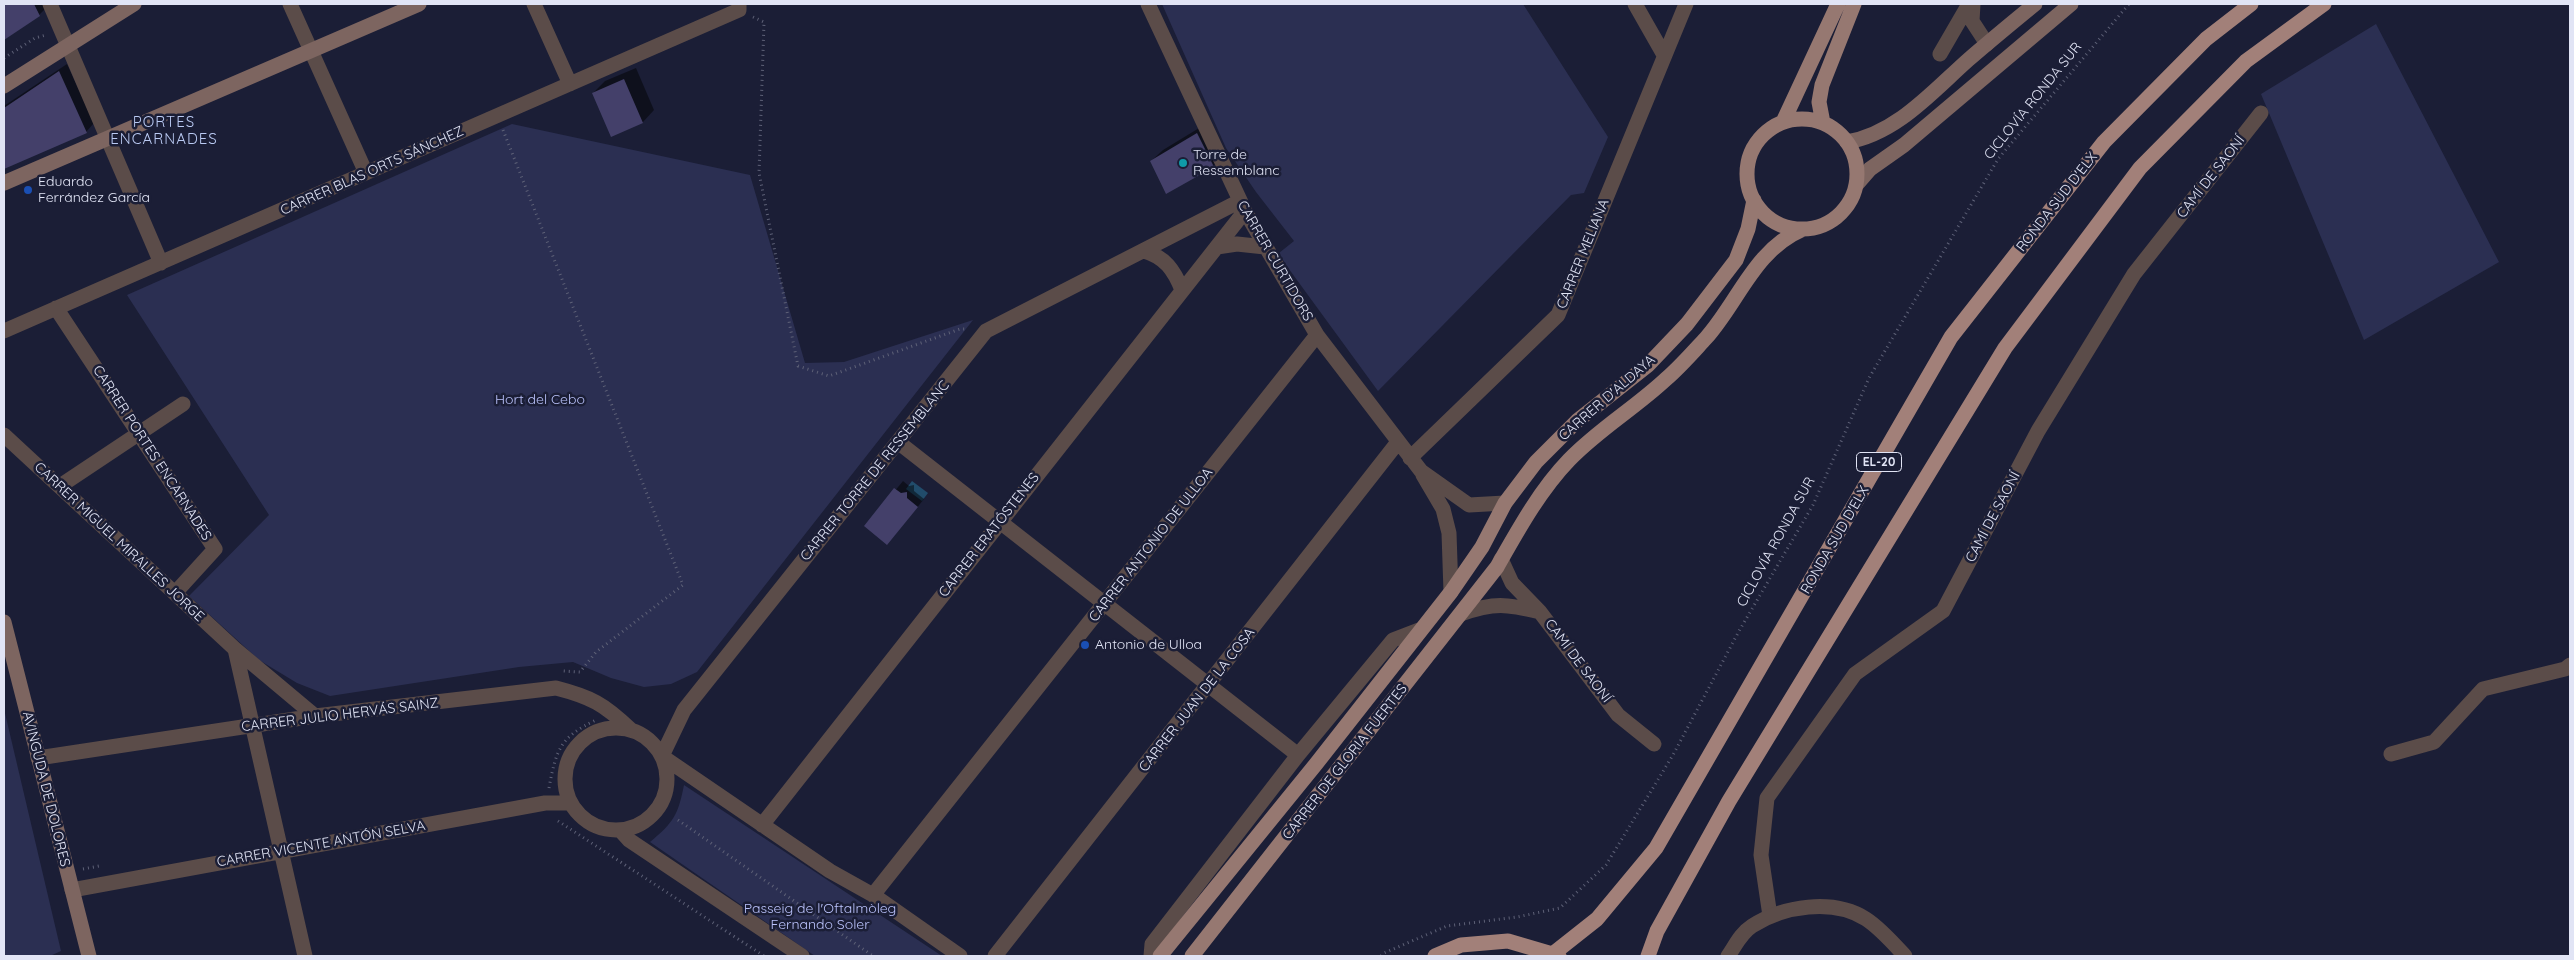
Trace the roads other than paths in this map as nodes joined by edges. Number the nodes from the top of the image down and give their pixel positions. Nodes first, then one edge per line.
1 (50, 4) edge
2 (134, 4) edge
3 (290, 4) edge
4 (419, 4) edge
5 (534, 4) edge
6 (1148, 4) edge
7 (1636, 4) edge
8 (1686, 4) edge
9 (1838, 4) edge
10 (1854, 4) edge
11 (1969, 4) edge
12 (1973, 4) edge
13 (2035, 4) edge
14 (2071, 4) edge
15 (2251, 4) edge
16 (2324, 4) edge
17 (739, 7) edge
18 (1987, 44) junction
19 (68, 46) junction
20 (311, 50) junction
21 (1940, 54) dead end
22 (1664, 55) junction
23 (570, 84) junction
24 (4, 86) edge
25 (2261, 113) dead end
26 (1783, 122) junction
27 (1823, 123) junction
28 (108, 139) junction
29 (1847, 142) junction
30 (366, 173) junction
31 (4, 183) edge
32 (1857, 184) junction
33 (1754, 200) junction
34 (1242, 206) junction
35 (1803, 229) junction
36 (1217, 247) junction
37 (1265, 247) junction
38 (1144, 250) junction
39 (161, 263) junction
40 (1182, 290) junction
41 (56, 308) junction
42 (4, 331) edge
43 (1317, 335) junction
44 (183, 404) dead end
45 (139, 434) junction
46 (4, 435) edge
47 (898, 442) junction
48 (1398, 442) junction
49 (1410, 458) junction
50 (1421, 471) junction
51 (60, 486) junction
52 (1505, 503) junction
53 (1000, 521) junction
54 (1499, 563) junction
55 (1450, 592) junction
56 (175, 593) junction
57 (1104, 603) junction
58 (1540, 612) junction
59 (1461, 614) junction
60 (4, 622) edge
61 (1419, 630) junction
62 (235, 649) junction
63 (2570, 665) edge
64 (1209, 685) junction
65 (315, 716) junction
66 (252, 726) junction
67 (630, 729) junction
68 (1654, 744) dead end
69 (2391, 754) dead end
70 (1298, 755) junction
71 (662, 756) junction
72 (38, 758) junction
73 (571, 803) junction
74 (762, 825) junction
75 (620, 830) junction
76 (281, 852) junction
77 (72, 890) junction
78 (873, 896) junction
79 (1770, 916) junction
80 (1556, 955) edge
81 (89, 956) edge
82 (305, 956) edge
83 (802, 956) edge
84 (960, 956) edge
85 (995, 956) edge
86 (1152, 956) edge
87 (1160, 956) edge
88 (1192, 956) edge
89 (1435, 956) edge
90 (1648, 956) edge
91 (1728, 956) edge
92 (1905, 956) edge

1 - 19 street
2 - 19 main road
3 - 20 street
4 - 20 main road
5 - 23 street
6 - 34 street, CARRER CURTIDORS
7 - 22 street
8 - 22 street, CARRER MELIANA
9 - 26 main road
10 - 27 main road
11 - 21 street
12 - 18 street
13 - 18 main road
14 - 32 main road
15 - 80 highway, RONDA SUD D'ELX / EL-20
16 - 90 highway
17 - 23 street, CARRER BLAS ORTS SÁNCHEZ
18 - 29 main road
19 - 24 main road
19 - 28 street
20 - 28 main road
20 - 30 street
22 - 49 street, CARRER MELIANA
23 - 30 street, CARRER BLAS ORTS SÁNCHEZ
25 - 79 street, CAMÍ DE SAONÍ
26 - 27 main road
26 - 33 main road
27 - 29 main road
28 - 31 main road
28 - 39 street
29 - 32 main road
30 - 39 street, CARRER BLAS ORTS SÁNCHEZ
32 - 35 main road
33 - 35 main road
33 - 52 main road, CARRER D'ALDAYA
34 - 36 street, CARRER ERATÓSTENES
34 - 37 street, CARRER CURTIDORS
34 - 38 street, CARRER TORRE DE RESSEMBLANC
35 - 54 main road, CARRER D'ALDAYA
36 - 37 street
36 - 40 street, CARRER ERATÓSTENES
37 - 43 street, CARRER CURTIDORS
38 - 40 street
38 - 47 street, CARRER TORRE DE RESSEMBLANC
39 - 41 street, CARRER BLAS ORTS SÁNCHEZ
40 - 53 street, CARRER ERATÓSTENES
41 - 42 street, CARRER BLAS ORTS SÁNCHEZ
41 - 45 street, CARRER PORTES ENCARNADES
43 - 48 street, CARRER CURTIDORS
43 - 57 street, CARRER ANTONIO DE ULLOA
44 - 45 street
45 - 51 street
45 - 56 street, CARRER PORTES ENCARNADES
46 - 51 street, CARRER MIGUEL MIRALLES JORGE
47 - 53 street
47 - 71 street, CARRER TORRE DE RESSEMBLANC
48 - 49 street, CARRER CURTIDORS
48 - 64 street, CARRER JUAN DE LA COSA
49 - 50 street, CARRER CURTIDORS
50 - 52 street, CARRER CURTIDORS
50 - 55 street, CARRER CURTIDORS
51 - 56 street, CARRER MIGUEL MIRALLES JORGE
52 - 55 main road, CARRER D'ALDAYA
53 - 57 street
53 - 74 street, CARRER ERATÓSTENES
54 - 58 street
54 - 59 main road, CARRER DE GLORIA FUERTES
55 - 61 main road, CARRER DE GLORIA FUERTES
56 - 62 street, CARRER MIGUEL MIRALLES JORGE
57 - 64 street
57 - 78 street, CARRER ANTONIO DE ULLOA
58 - 59 street, CAMÍ DE SAONÍ
58 - 68 street, CAMÍ DE SAONÍ
59 - 88 main road, CARRER DE GLORIA FUERTES
60 - 72 main road, AVINGUDA DE DOLORES
61 - 70 street, CARRER DE GLORIA FUERTES
61 - 87 main road, CARRER DE GLORIA FUERTES
62 - 65 street, CARRER MIGUEL MIRALLES JORGE
62 - 66 street
63 - 69 street
64 - 70 street
64 - 85 street, CARRER JUAN DE LA COSA
65 - 66 street, CARRER JULIO HERVÁS SAINZ
65 - 67 street, CARRER JULIO HERVÁS SAINZ
66 - 72 street, CARRER JULIO HERVÁS SAINZ
66 - 76 street
67 - 71 street
67 - 73 street
70 - 86 street, CARRER DE GLORIA FUERTES
71 - 74 street
71 - 75 street
72 - 77 main road, AVINGUDA DE DOLORES
73 - 75 street
73 - 76 street, CARRER VICENTE ANTÓN SELVA
74 - 78 street
75 - 83 street
76 - 77 street, CARRER VICENTE ANTÓN SELVA
76 - 82 street
77 - 81 main road, AVINGUDA DE DOLORES
78 - 84 street
79 - 91 street
79 - 92 street
80 - 89 highway, EL-20

